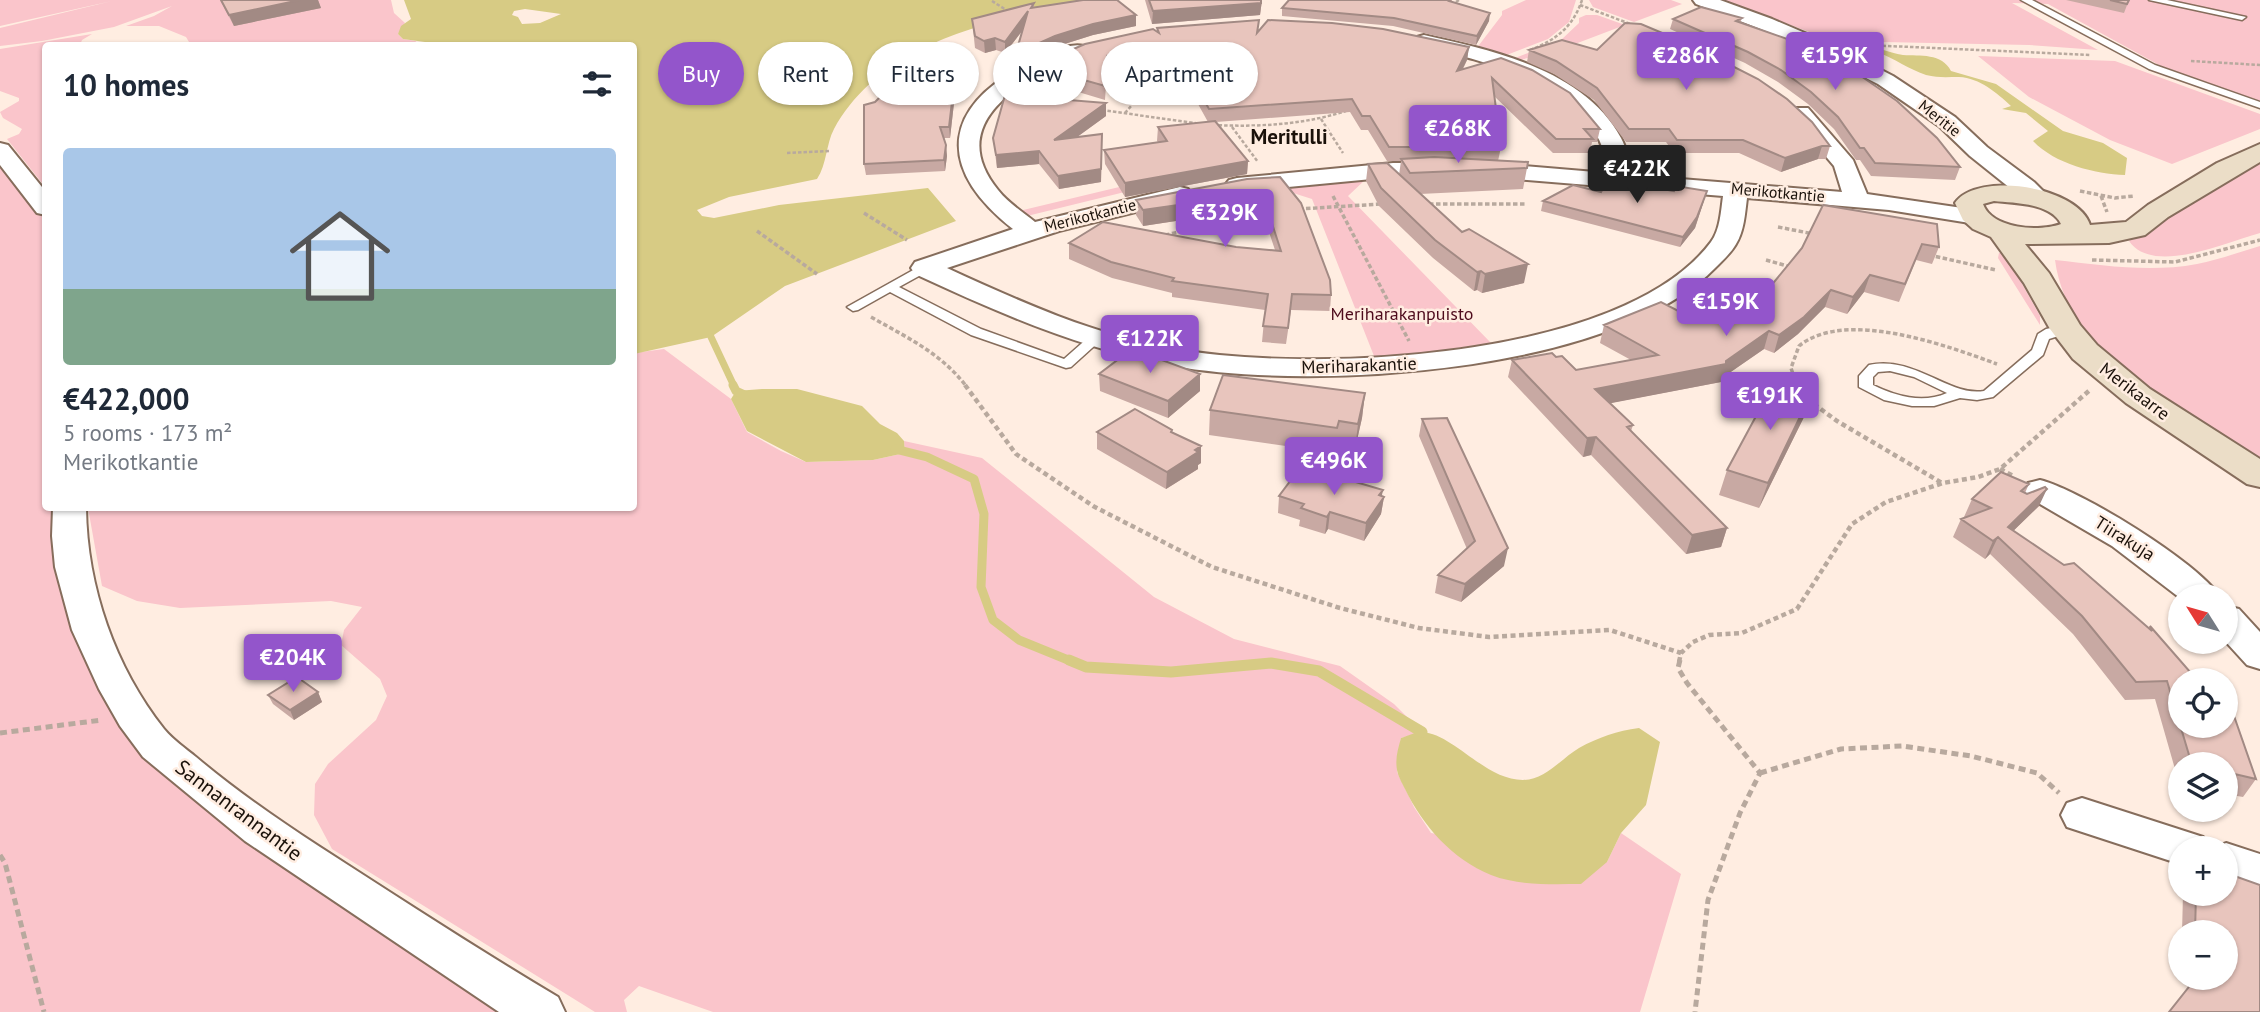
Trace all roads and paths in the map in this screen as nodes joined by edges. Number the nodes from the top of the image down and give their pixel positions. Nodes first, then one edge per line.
1 (1702, 0) edge
2 (2025, 0) edge
3 (2152, 0) edge
4 (992, 1) edge
5 (1580, 5) dead end
6 (1014, 16) edge
7 (2242, 17) dead end
8 (1637, 26) edge
9 (1404, 36) edge
10 (1098, 44) edge
11 (1820, 45) junction
12 (1087, 48) edge
13 (2130, 57) junction
14 (993, 96) edge
15 (1787, 103) edge
16 (1132, 105) dead end
17 (2260, 105) edge
18 (1099, 109) edge
19 (1125, 113) junction
20 (1334, 116) edge
21 (1321, 119) junction
22 (1232, 126) junction
23 (0, 150) edge
24 (829, 151) dead end
25 (2260, 152) edge
26 (787, 153) dead end
27 (1984, 156) junction
28 (1356, 173) junction
29 (1620, 178) junction
30 (1273, 180) junction
31 (1736, 189) junction
32 (1323, 195) dead end
33 (1857, 200) junction
34 (42, 203) edge
35 (1393, 204) edge
36 (1417, 204) edge
37 (1527, 204) dead end
38 (1339, 208) junction
39 (1292, 209) edge
40 (1986, 210) junction
41 (864, 213) dead end
42 (1267, 214) edge
43 (2054, 220) junction
44 (1778, 227) dead end
45 (1030, 230) junction
46 (758, 231) dead end
47 (1818, 234) edge
48 (1154, 237) edge
49 (907, 240) dead end
50 (2260, 240) edge
51 (1925, 254) edge
52 (1766, 260) dead end
53 (2134, 261) dead end
54 (1791, 267) edge
55 (924, 268) junction
56 (2000, 271) dead end
57 (817, 274) dead end
58 (2038, 279) junction
59 (890, 287) junction
60 (1672, 292) junction
61 (853, 307) joint
62 (1723, 313) edge
63 (2066, 329) junction
64 (1095, 338) junction
65 (1788, 339) edge
66 (1801, 344) dead end
67 (1421, 363) junction
68 (2094, 386) dead end
69 (1958, 393) junction
70 (2260, 476) edge
71 (2040, 490) edge
72 (69, 511) edge
73 (2187, 584) edge
74 (2238, 631) edge
75 (1681, 653) junction
76 (2260, 656) edge
77 (134, 716) junction
78 (0, 733) edge
79 (1760, 773) junction
80 (2037, 773) dead end
81 (2082, 815) dead end
82 (2168, 843) edge
83 (0, 855) edge
84 (2238, 865) edge
85 (2260, 872) edge
86 (44, 1012) edge
87 (541, 1012) edge
88 (1695, 1012) edge

1 - 11 street, Meritie
2 - 13 lane
3 - 7 lane
4 - 6 path
5 - 8 path
9 - 29 street
10 - 12 street
11 - 13 path
11 - 27 street, Meritie
13 - 17 lane
14 - 45 street
15 - 33 street
16 - 19 path
18 - 19 path
19 - 22 path
20 - 21 path
21 - 22 path
21 - 28 path
22 - 30 path
23 - 34 street
24 - 26 path
25 - 43 street
27 - 40 street
27 - 43 street, Meritie
28 - 29 street, Merikotkantie
28 - 30 street, Merikotkantie
29 - 31 street, Merikotkantie
30 - 45 street, Merikotkantie
31 - 33 street, Merikotkantie
31 - 60 street, Meriharakantie
32 - 38 path
33 - 40 street, Merikotkantie
35 - 38 path
36 - 37 path
38 - 39 path
38 - 67 path
40 - 43 street
40 - 43 street
40 - 58 street, Merikaarre
41 - 49 path
42 - 48 path
43 - 58 street
44 - 47 path
45 - 55 street, Merikotkantie
46 - 57 path
50 - 53 path
51 - 56 path
52 - 54 path
55 - 59 lane
55 - 64 street, Meriharakantie
58 - 63 street, Merikaarre
59 - 61 lane
59 - 64 lane
60 - 62 path
60 - 67 street, Meriharakantie
61 - 75 path
63 - 69 lane
63 - 70 street, Merikaarre
64 - 67 street, Meriharakantie
65 - 66 path
68 - 75 path
69 - 69 lane
71 - 73 street, Tiirakuja
72 - 77 street, Sannanrannantie
74 - 76 street
75 - 79 path
77 - 78 path
77 - 87 street, Sannanrannantie
79 - 80 path
79 - 88 path
81 - 82 street
83 - 86 path
84 - 85 street

